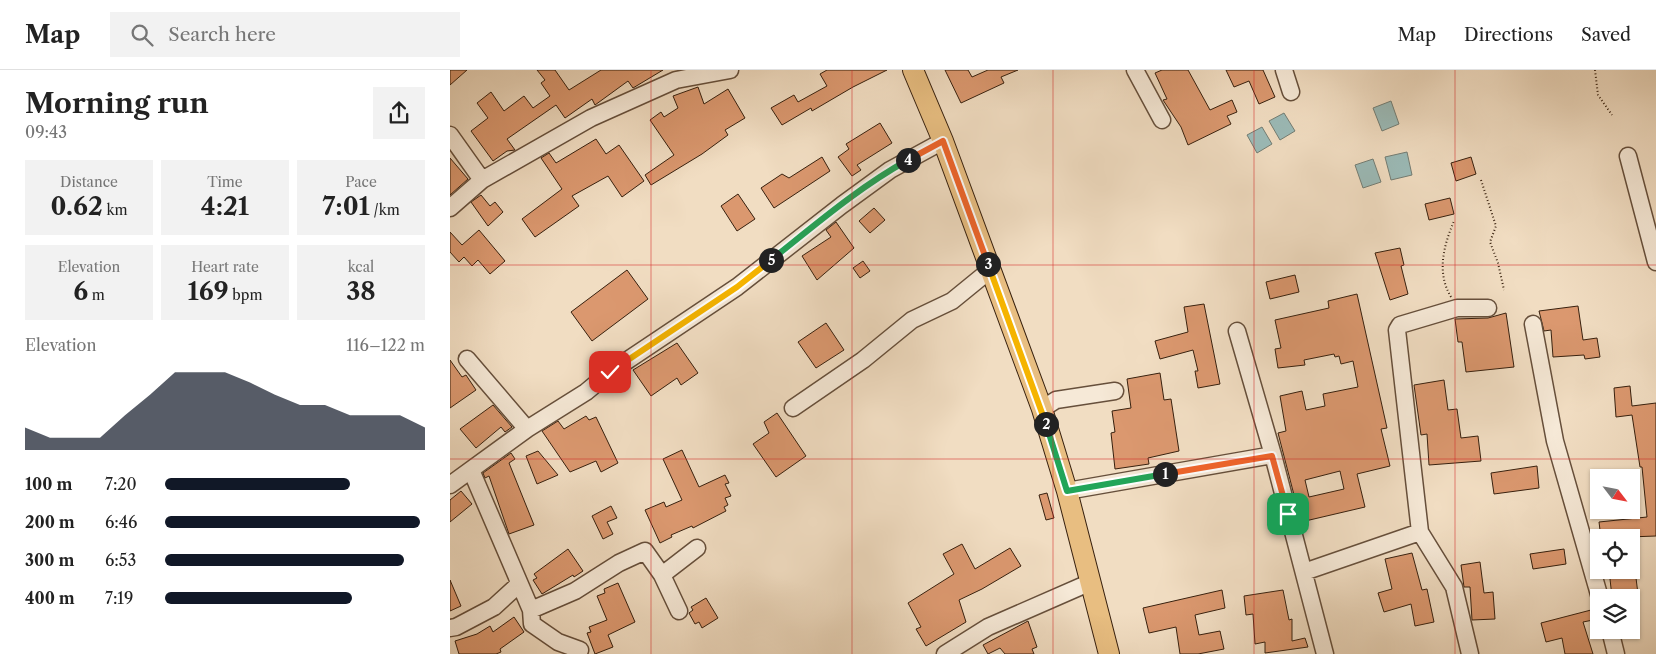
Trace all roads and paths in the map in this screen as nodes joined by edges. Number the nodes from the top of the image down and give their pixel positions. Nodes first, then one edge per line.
1 (730, 70) edge
2 (913, 70) edge
3 (1135, 70) edge
4 (1284, 70) edge
5 (1595, 70) edge
6 (1291, 92) dead end
7 (1612, 115) dead end
8 (1162, 120) dead end
9 (450, 135) edge
10 (943, 141) junction
11 (1628, 156) dead end
12 (482, 180) junction
13 (1481, 180) dead end
14 (450, 208) edge
15 (1454, 221) dead end
16 (1656, 262) edge
17 (990, 270) junction
18 (1504, 290) dead end
19 (1457, 308) junction
20 (1488, 308) dead end
21 (1532, 324) dead end
22 (1237, 331) dead end
23 (467, 359) dead end
24 (1115, 391) dead end
25 (793, 408) dead end
26 (1042, 410) junction
27 (527, 430) junction
28 (1272, 456) junction
29 (471, 470) junction
30 (450, 485) edge
31 (1067, 491) junction
32 (1420, 532) junction
33 (697, 548) dead end
34 (1304, 572) junction
35 (662, 575) junction
36 (1091, 582) junction
37 (518, 585) junction
38 (1597, 589) edge
39 (531, 610) junction
40 (679, 611) dead end
41 (450, 628) edge
42 (1612, 639) edge
43 (580, 650) dead end
44 (945, 654) edge
45 (1109, 654) edge
46 (1325, 654) edge
47 (1470, 654) edge
48 (1616, 654) edge

1 - 12 street
2 - 10 main road
3 - 8 street
4 - 6 street
5 - 7 path
9 - 12 street
10 - 17 main road
10 - 27 street
11 - 16 street
12 - 14 street
13 - 18 path
15 - 19 path
17 - 25 street
17 - 26 main road
19 - 20 street
19 - 32 street
21 - 38 street
22 - 28 street
23 - 27 street
24 - 26 street
26 - 31 main road
27 - 29 street
28 - 31 street
28 - 34 street
29 - 30 street
29 - 37 street
31 - 36 main road
32 - 34 street
32 - 47 street
33 - 35 street
34 - 46 street
35 - 39 street
35 - 40 street
36 - 44 street
36 - 45 main road
37 - 39 street
37 - 41 street
39 - 43 street
42 - 48 street

